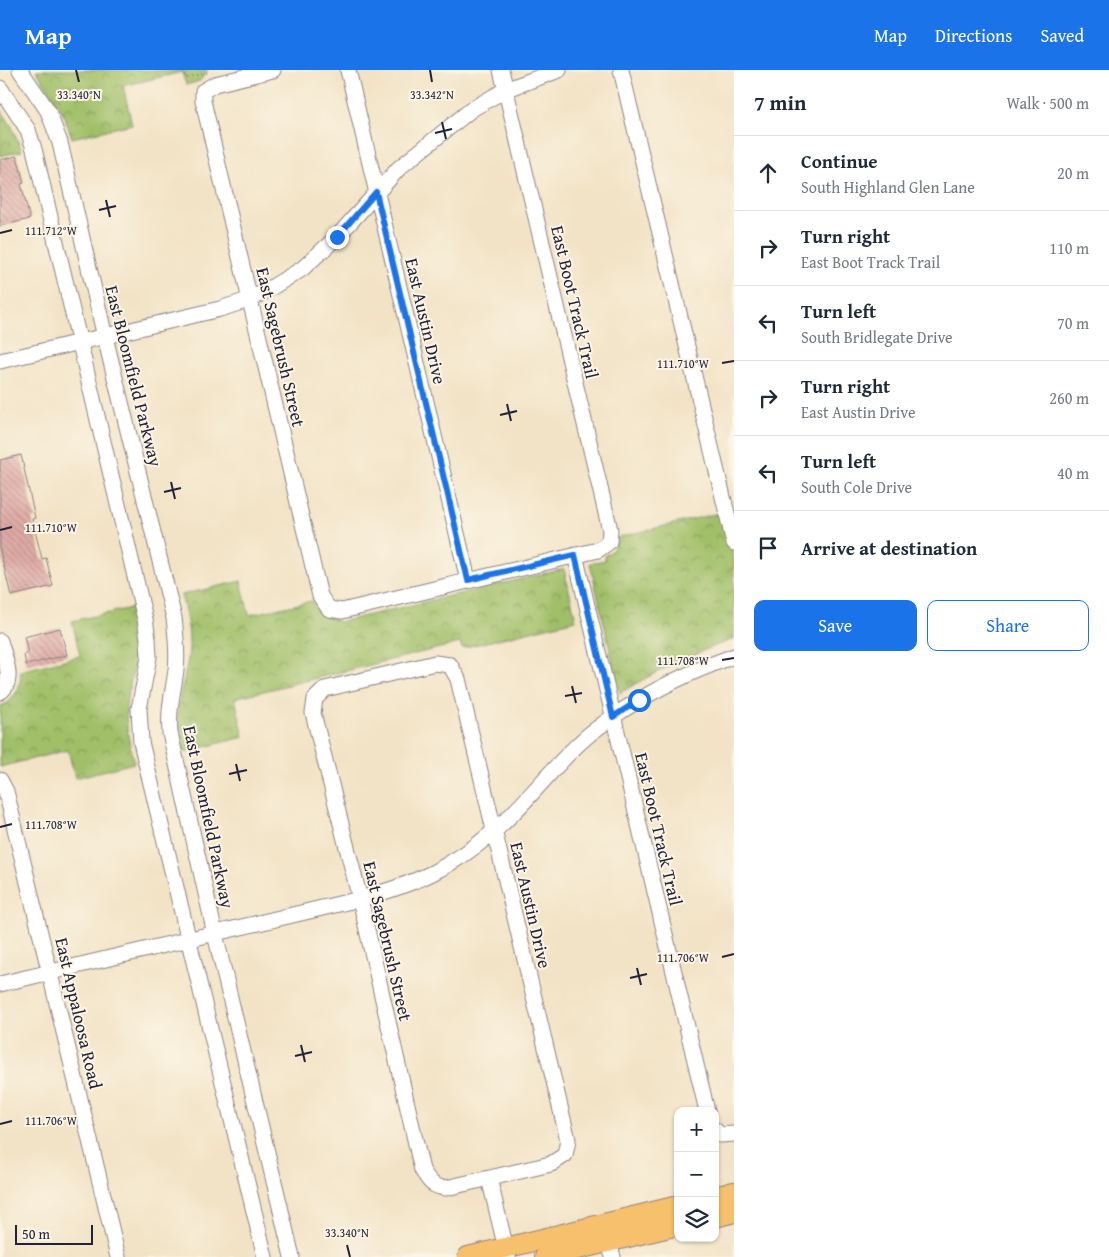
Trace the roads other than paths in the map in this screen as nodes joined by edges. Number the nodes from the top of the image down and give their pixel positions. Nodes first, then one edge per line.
1 (20, 70) edge
2 (273, 70) edge
3 (348, 70) edge
4 (500, 70) edge
5 (559, 70) edge
6 (621, 70) edge
7 (0, 88) edge
8 (505, 90) junction
9 (376, 192) junction
10 (251, 299) junction
11 (105, 337) junction
12 (80, 342) junction
13 (0, 361) edge
14 (734, 543) edge
15 (575, 555) junction
16 (468, 580) junction
17 (0, 641) edge
18 (734, 656) edge
19 (450, 665) joint
20 (3, 689) edge
21 (613, 717) junction
22 (0, 780) edge
23 (494, 832) junction
24 (360, 899) junction
25 (215, 934) junction
26 (189, 939) junction
27 (50, 972) junction
28 (0, 984) edge
29 (706, 1107) edge
30 (489, 1178) junction
31 (730, 1199) edge
32 (674, 1207) edge
33 (719, 1211) edge
34 (674, 1227) edge
35 (611, 1249) edge
36 (507, 1252) edge
37 (118, 1257) edge
38 (265, 1257) edge
39 (292, 1257) edge
40 (468, 1257) edge
41 (545, 1257) edge

1 - 11 street, East Bloomfield Parkway
2 - 10 street, East Sagebrush Street
3 - 9 street, East Austin Drive
4 - 8 street, East Boot Track Trail
5 - 8 street
6 - 14 street
7 - 12 street
8 - 9 street
8 - 15 street, East Boot Track Trail
9 - 10 street
9 - 16 street, East Austin Drive
10 - 11 street
10 - 16 street, East Sagebrush Street
11 - 12 street
11 - 25 street, East Bloomfield Parkway
12 - 13 street
12 - 26 street
15 - 16 street
15 - 21 street, East Boot Track Trail
17 - 20 street
18 - 21 street
19 - 23 street, East Austin Drive
19 - 24 street, East Sagebrush Street
21 - 23 street
21 - 29 street, East Boot Track Trail
22 - 27 street, East Appaloosa Road
23 - 24 street
23 - 30 street, East Austin Drive
24 - 25 street
24 - 30 street, East Sagebrush Street
25 - 26 street
25 - 39 street, East Bloomfield Parkway
26 - 27 street
26 - 38 street
27 - 28 street
27 - 37 street, East Appaloosa Road
30 - 36 street
31 - 33 main road
32 - 36 main road
34 - 35 main road
35 - 41 main road
36 - 40 main road

